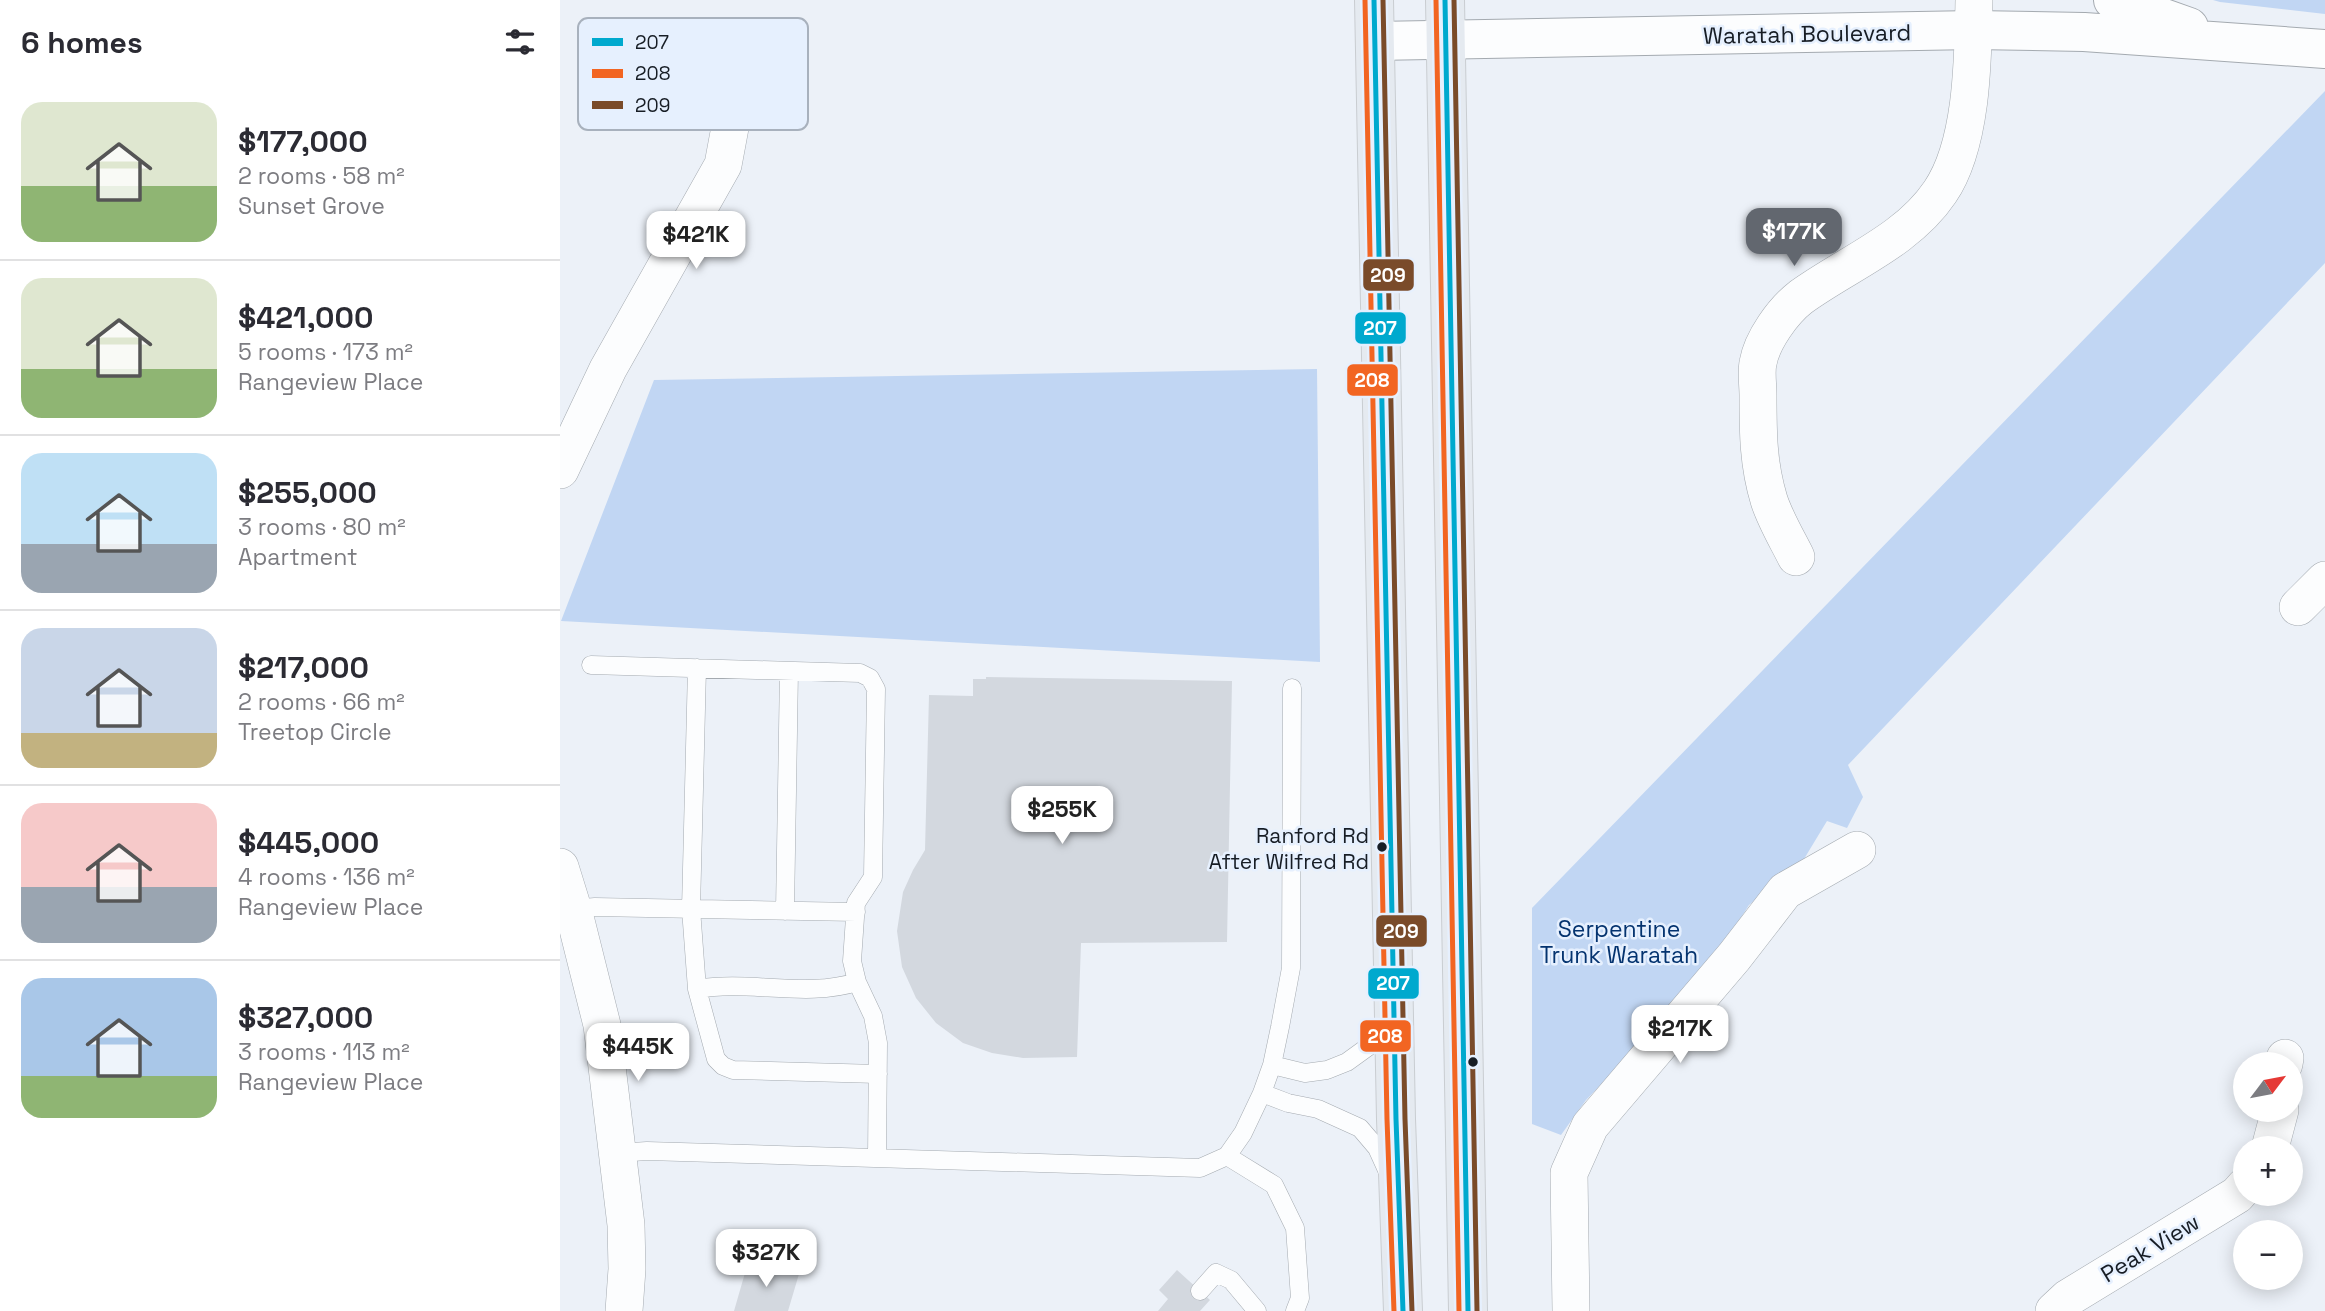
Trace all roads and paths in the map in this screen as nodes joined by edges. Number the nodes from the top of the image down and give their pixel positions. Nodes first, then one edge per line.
1 (1374, 0) edge
2 (1445, 0) edge
3 (2113, 0) edge
4 (1974, 15) edge
5 (1445, 40) junction
6 (1375, 41) junction
7 (2238, 43) junction
8 (2325, 49) edge
9 (730, 130) edge
10 (560, 470) edge
11 (1797, 557) dead end
12 (2325, 580) edge
13 (2298, 607) dead end
14 (591, 665) dead end
15 (697, 668) junction
16 (789, 670) junction
17 (1292, 688) dead end
18 (1857, 850) dead end
19 (560, 867) edge
20 (573, 909) junction
21 (691, 909) junction
22 (785, 911) junction
23 (856, 912) junction
24 (857, 982) junction
25 (697, 989) junction
26 (1394, 995) junction
27 (1272, 1065) junction
28 (878, 1074) junction
29 (1262, 1093) junction
30 (617, 1153) junction
31 (1227, 1156) junction
32 (877, 1158) junction
33 (2233, 1197) edge
34 (1400, 1210) junction
35 (1200, 1291) dead end
36 (1255, 1310) edge
37 (624, 1311) edge
38 (1295, 1311) edge
39 (1403, 1311) edge
40 (1468, 1311) edge
41 (1571, 1311) edge
42 (2054, 1311) edge

1 - 6 main road
2 - 5 main road
3 - 7 street, Waratah Boulevard
4 - 5 street, Waratah Boulevard
4 - 7 street, Waratah Boulevard
4 - 11 street
5 - 6 street, Waratah Boulevard
5 - 40 main road
6 - 26 main road
7 - 8 street, Waratah Boulevard
9 - 10 street
12 - 13 street
14 - 15 lane
15 - 16 lane
15 - 21 lane
16 - 22 lane
16 - 23 lane
17 - 27 lane
18 - 41 street
19 - 20 street
20 - 21 lane
20 - 30 street
21 - 22 lane
21 - 25 lane
22 - 23 lane
23 - 24 lane
24 - 25 lane
24 - 28 lane
25 - 28 lane
26 - 27 lane
26 - 34 main road
27 - 29 lane
28 - 32 lane
29 - 31 lane
29 - 34 lane
30 - 32 lane
30 - 37 street
31 - 32 lane
31 - 38 lane
33 - 42 street, Peak View
34 - 39 main road
35 - 36 lane

